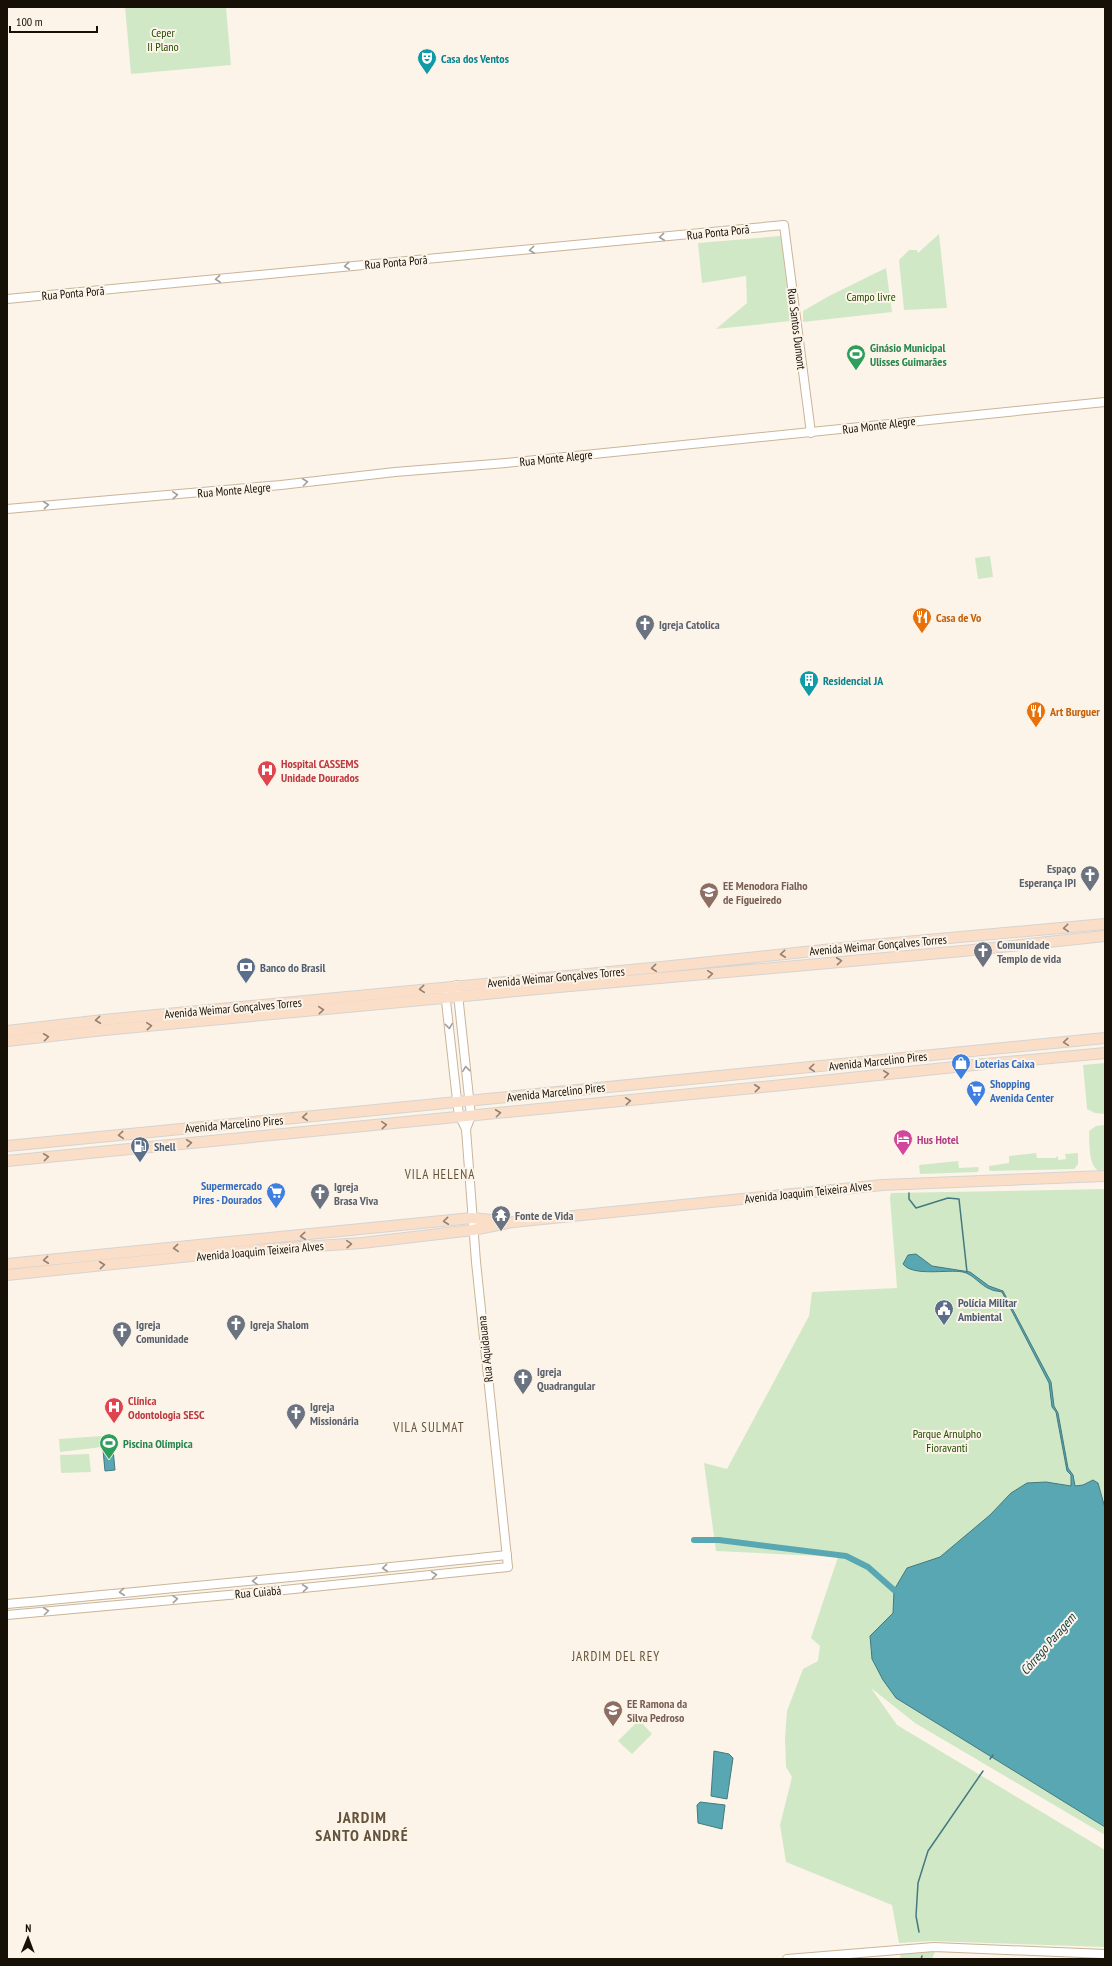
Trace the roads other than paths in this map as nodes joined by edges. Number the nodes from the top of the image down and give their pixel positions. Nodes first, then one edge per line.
1 (784, 225) joint
2 (7, 299) edge
3 (1105, 402) edge
4 (811, 433) junction
5 (7, 509) edge
6 (1105, 924) edge
7 (1105, 936) edge
8 (457, 985) junction
9 (445, 987) junction
10 (458, 997) junction
11 (446, 998) junction
12 (7, 1031) edge
13 (1105, 1038) edge
14 (7, 1041) edge
15 (463, 1049) junction
16 (451, 1050) junction
17 (1105, 1053) edge
18 (771, 1072) junction
19 (673, 1082) junction
20 (773, 1086) junction
21 (674, 1096) junction
22 (469, 1101) junction
23 (457, 1102) junction
24 (471, 1116) junction
25 (460, 1117) junction
26 (466, 1130) junction
27 (7, 1146) edge
28 (7, 1161) edge
29 (1105, 1176) edge
30 (472, 1218) junction
31 (513, 1222) junction
32 (473, 1230) junction
33 (7, 1264) edge
34 (7, 1275) edge
35 (507, 1555) junction
36 (508, 1568) joint
37 (7, 1604) edge
38 (7, 1615) edge
39 (1105, 1954) edge
40 (787, 1959) edge

1 -> 2 street, Rua Ponta Porã
1 - 4 street, Rua Santos Dumont
3 - 4 street, Rua Monte Alegre
5 -> 4 street, Rua Monte Alegre
6 -> 8 main road, Avenida Weimar Gonçalves Torres
10 -> 7 main road, Avenida Weimar Gonçalves Torres
8 - 9 main road, Avenida Weimar Gonçalves Torres
8 - 10 street, Rua Aquidauana
9 - 11 street, Rua Aquidauana
9 -> 12 main road, Avenida Weimar Gonçalves Torres
10 - 11 main road, Avenida Weimar Gonçalves Torres
10 - 15 street, Rua Aquidauana
14 -> 11 main road, Avenida Weimar Gonçalves Torres
11 -> 16 street, Rua Aquidauana
13 -> 18 main road, Avenida Marcelino Pires
15 - 16 street
22 -> 15 street, Rua Aquidauana
16 - 23 street, Rua Aquidauana
20 -> 17 main road, Avenida Marcelino Pires
18 - 19 main road, Avenida Marcelino Pires
18 - 20 main road
19 - 21 main road
19 - 22 main road, Avenida Marcelino Pires
21 -> 20 main road, Avenida Marcelino Pires
24 -> 21 main road, Avenida Marcelino Pires
22 - 23 main road, Avenida Marcelino Pires
22 - 24 street, Rua Aquidauana
23 - 25 street, Rua Aquidauana
23 -> 27 main road, Avenida Marcelino Pires
24 - 25 main road, Avenida Marcelino Pires
24 - 26 street, Rua Aquidauana
25 - 26 street, Rua Aquidauana
28 -> 25 main road, Avenida Marcelino Pires
26 - 30 street, Rua Aquidauana
29 - 31 main road, Avenida Joaquim Teixeira Alves
30 - 31 main road, Avenida Joaquim Teixeira Alves
30 - 32 street, Rua Aquidauana
30 -> 33 main road, Avenida Joaquim Teixeira Alves
31 - 32 main road, Avenida Joaquim Teixeira Alves
34 -> 32 main road, Avenida Joaquim Teixeira Alves
32 - 35 street, Rua Aquidauana
35 - 36 street, Rua Aquidauana
35 -> 37 street, Rua Cuiabá
38 -> 36 street, Rua Cuiabá
39 - 40 street

